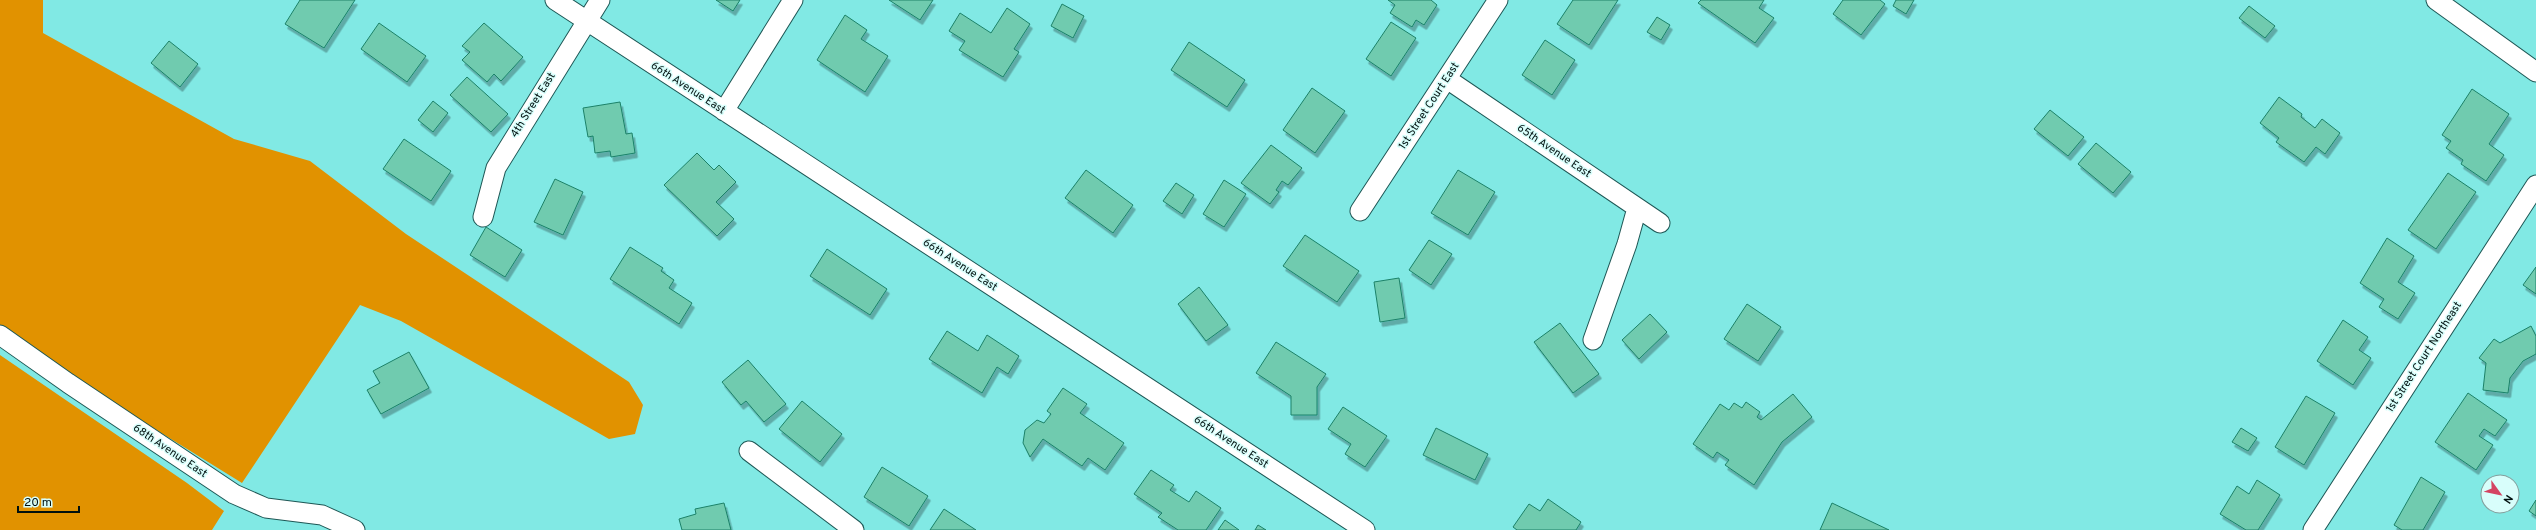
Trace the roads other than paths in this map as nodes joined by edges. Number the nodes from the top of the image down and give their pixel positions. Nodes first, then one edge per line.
1 (555, 0) edge
2 (600, 0) edge
3 (793, 0) edge
4 (1498, 0) edge
5 (2436, 0) edge
6 (585, 22) junction
7 (2536, 72) edge
8 (1447, 79) junction
9 (724, 111) junction
10 (2536, 185) edge
11 (1637, 208) junction
12 (1360, 211) dead end
13 (483, 217) dead end
14 (1660, 223) dead end
15 (0, 335) edge
16 (1593, 340) dead end
17 (748, 451) dead end
18 (355, 530) edge
19 (854, 530) edge
20 (1364, 530) edge
21 (2313, 530) edge

1 - 6 street, 66th Avenue East
2 - 6 street, 4th Street East
3 - 9 street
4 - 8 street, 1st Street Court East
5 - 7 street
6 - 9 street, 66th Avenue East
6 - 13 street, 4th Street East
8 - 11 street, 65th Avenue East
8 - 12 street, 1st Street Court East
9 - 20 street, 66th Avenue East
10 - 21 street, 1st Street Court Northeast
11 - 14 street, 65th Avenue East
11 - 16 street
15 - 18 street, 68th Avenue East
17 - 19 street

